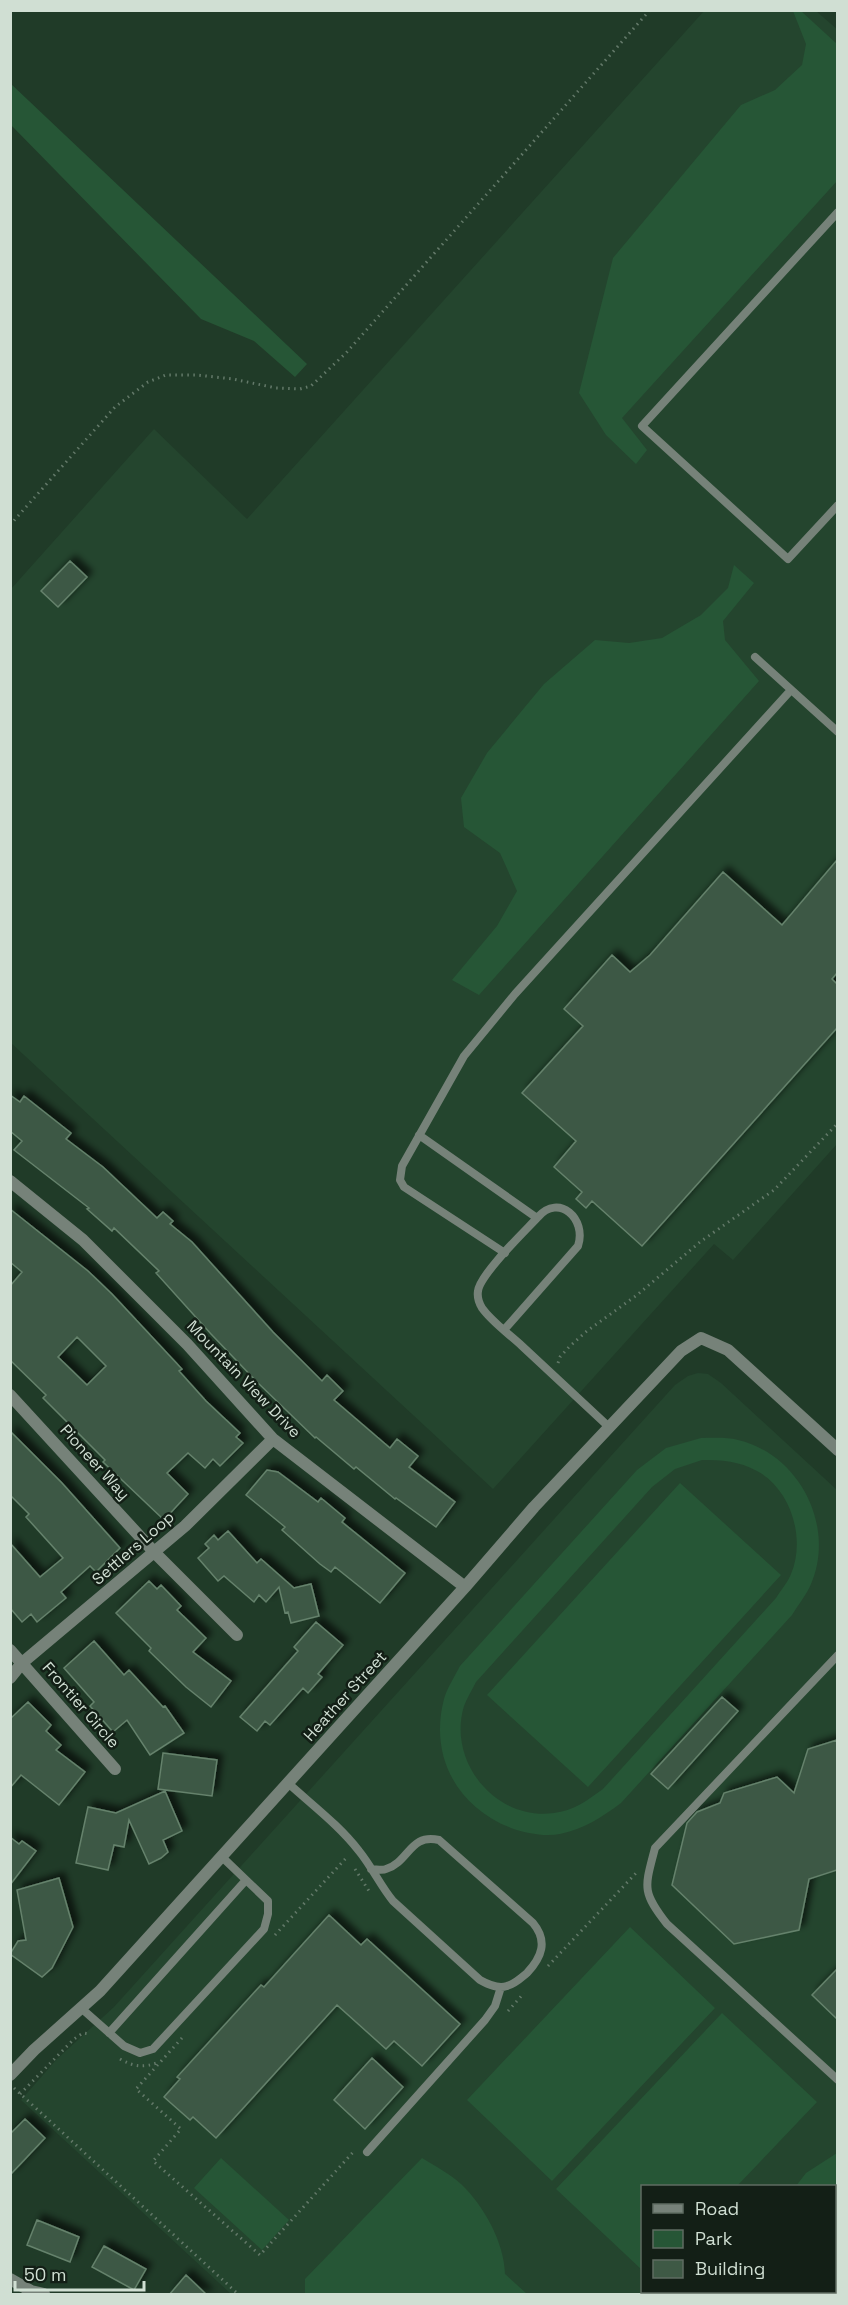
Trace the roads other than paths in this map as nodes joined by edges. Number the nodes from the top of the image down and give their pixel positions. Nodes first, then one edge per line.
1 (837, 212) edge
2 (837, 505) edge
3 (755, 657) dead end
4 (791, 690) junction
5 (837, 732) edge
6 (419, 1135) junction
7 (10, 1180) edge
8 (537, 1218) junction
9 (505, 1253) junction
10 (504, 1330) junction
11 (10, 1395) edge
12 (609, 1427) junction
13 (273, 1439) junction
14 (837, 1450) edge
15 (155, 1553) junction
16 (465, 1587) junction
17 (237, 1635) dead end
18 (10, 1650) edge
19 (837, 1655) edge
20 (22, 1664) junction
21 (10, 1678) edge
22 (115, 1769) dead end
23 (288, 1783) junction
24 (221, 1856) junction
25 (371, 1869) junction
26 (246, 1880) junction
27 (501, 1987) junction
28 (81, 2008) junction
29 (109, 2033) junction
30 (10, 2075) edge
31 (837, 2080) edge
32 (367, 2152) dead end
33 (10, 2279) edge
34 (44, 2295) edge

1 - 2 lane
3 - 4 lane
4 - 5 lane
4 - 6 lane
6 - 8 lane
6 - 9 lane
7 - 13 street, Mountain View Drive
8 - 9 lane
8 - 10 lane
9 - 10 lane
10 - 12 lane
11 - 15 street, Pioneer Way
12 - 14 street, Heather Street
12 - 16 street, Heather Street
13 - 15 street, Settlers Loop
13 - 16 street, Mountain View Drive
15 - 17 street, Pioneer Way
15 - 20 street, Settlers Loop
16 - 23 street, Heather Street
18 - 20 street, Frontier Circle
19 - 31 lane
20 - 21 street, Settlers Loop
20 - 22 street, Frontier Circle
23 - 24 street, Heather Street
23 - 25 lane
24 - 26 lane
24 - 28 street, Heather Street
25 - 27 lane
25 - 27 lane
26 - 29 lane
26 - 29 lane
27 - 32 lane
28 - 29 lane
28 - 30 street, Heather Street
33 - 34 street

